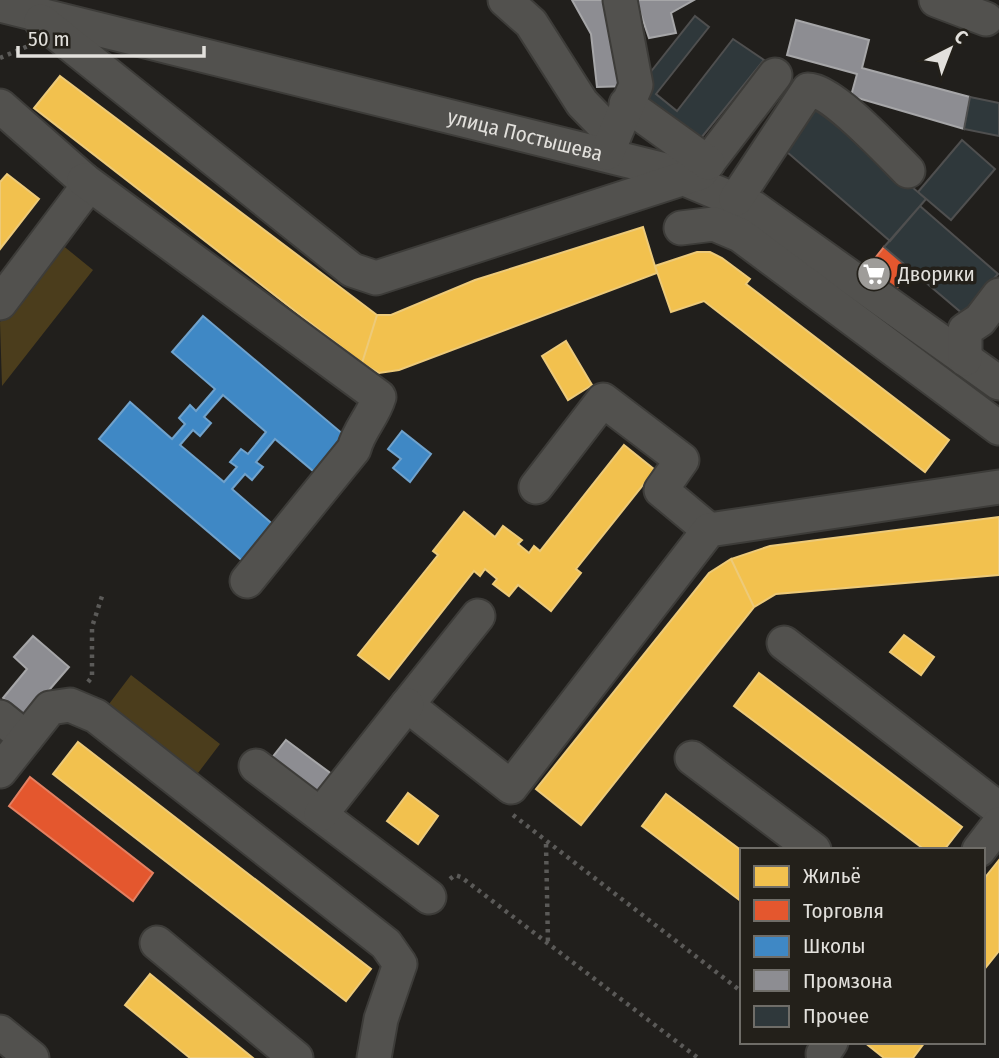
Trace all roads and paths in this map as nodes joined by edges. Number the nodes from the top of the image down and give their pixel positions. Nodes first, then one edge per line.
1 (505, 0) edge
2 (620, 0) edge
3 (936, 0) edge
4 (15, 9) edge
5 (986, 19) dead end
6 (775, 75) dead end
7 (626, 104) junction
8 (0, 106) edge
9 (610, 146) junction
10 (696, 170) junction
11 (908, 171) dead end
12 (84, 180) junction
13 (736, 199) junction
14 (681, 228) dead end
15 (999, 295) edge
16 (0, 303) edge
17 (965, 359) junction
18 (999, 383) edge
19 (999, 428) edge
20 (536, 487) dead end
21 (999, 487) edge
22 (709, 530) junction
23 (247, 581) dead end
24 (103, 593) dead end
25 (478, 616) dead end
26 (784, 643) dead end
27 (70, 705) junction
28 (407, 705) junction
29 (0, 717) edge
30 (26, 738) junction
31 (692, 758) dead end
32 (256, 766) dead end
33 (0, 771) edge
34 (511, 787) junction
35 (999, 809) edge
36 (321, 814) junction
37 (999, 824) edge
38 (546, 844) junction
39 (811, 848) edge
40 (981, 848) edge
41 (429, 897) joint
42 (157, 943) dead end
43 (548, 944) junction
44 (740, 990) edge
45 (0, 1032) edge
46 (32, 1058) edge
47 (296, 1058) edge
48 (374, 1058) edge
49 (698, 1058) edge

1 - 9 street
2 - 7 street
3 - 5 street
4 - 9 street, улица Постышева
4 - 10 street
6 - 10 street
7 - 9 street
7 - 10 street
8 - 12 street
9 - 10 street, улица Постышева
10 - 13 street, улица Постышева
11 - 13 street
12 - 16 street
12 - 23 street
13 - 17 street, улица Постышева
14 - 19 street
15 - 17 street
17 - 18 street, улица Постышева
20 - 22 street
21 - 22 street
22 - 34 street
24 - 27 path
25 - 28 street
26 - 35 street
27 - 30 street
27 - 48 street
28 - 34 street
28 - 36 street
29 - 30 street
30 - 33 street
31 - 39 street
32 - 36 street
34 - 38 path
36 - 41 street
37 - 40 street
38 - 43 path
38 - 44 path
41 - 43 path
42 - 47 street
43 - 49 path
45 - 46 street

